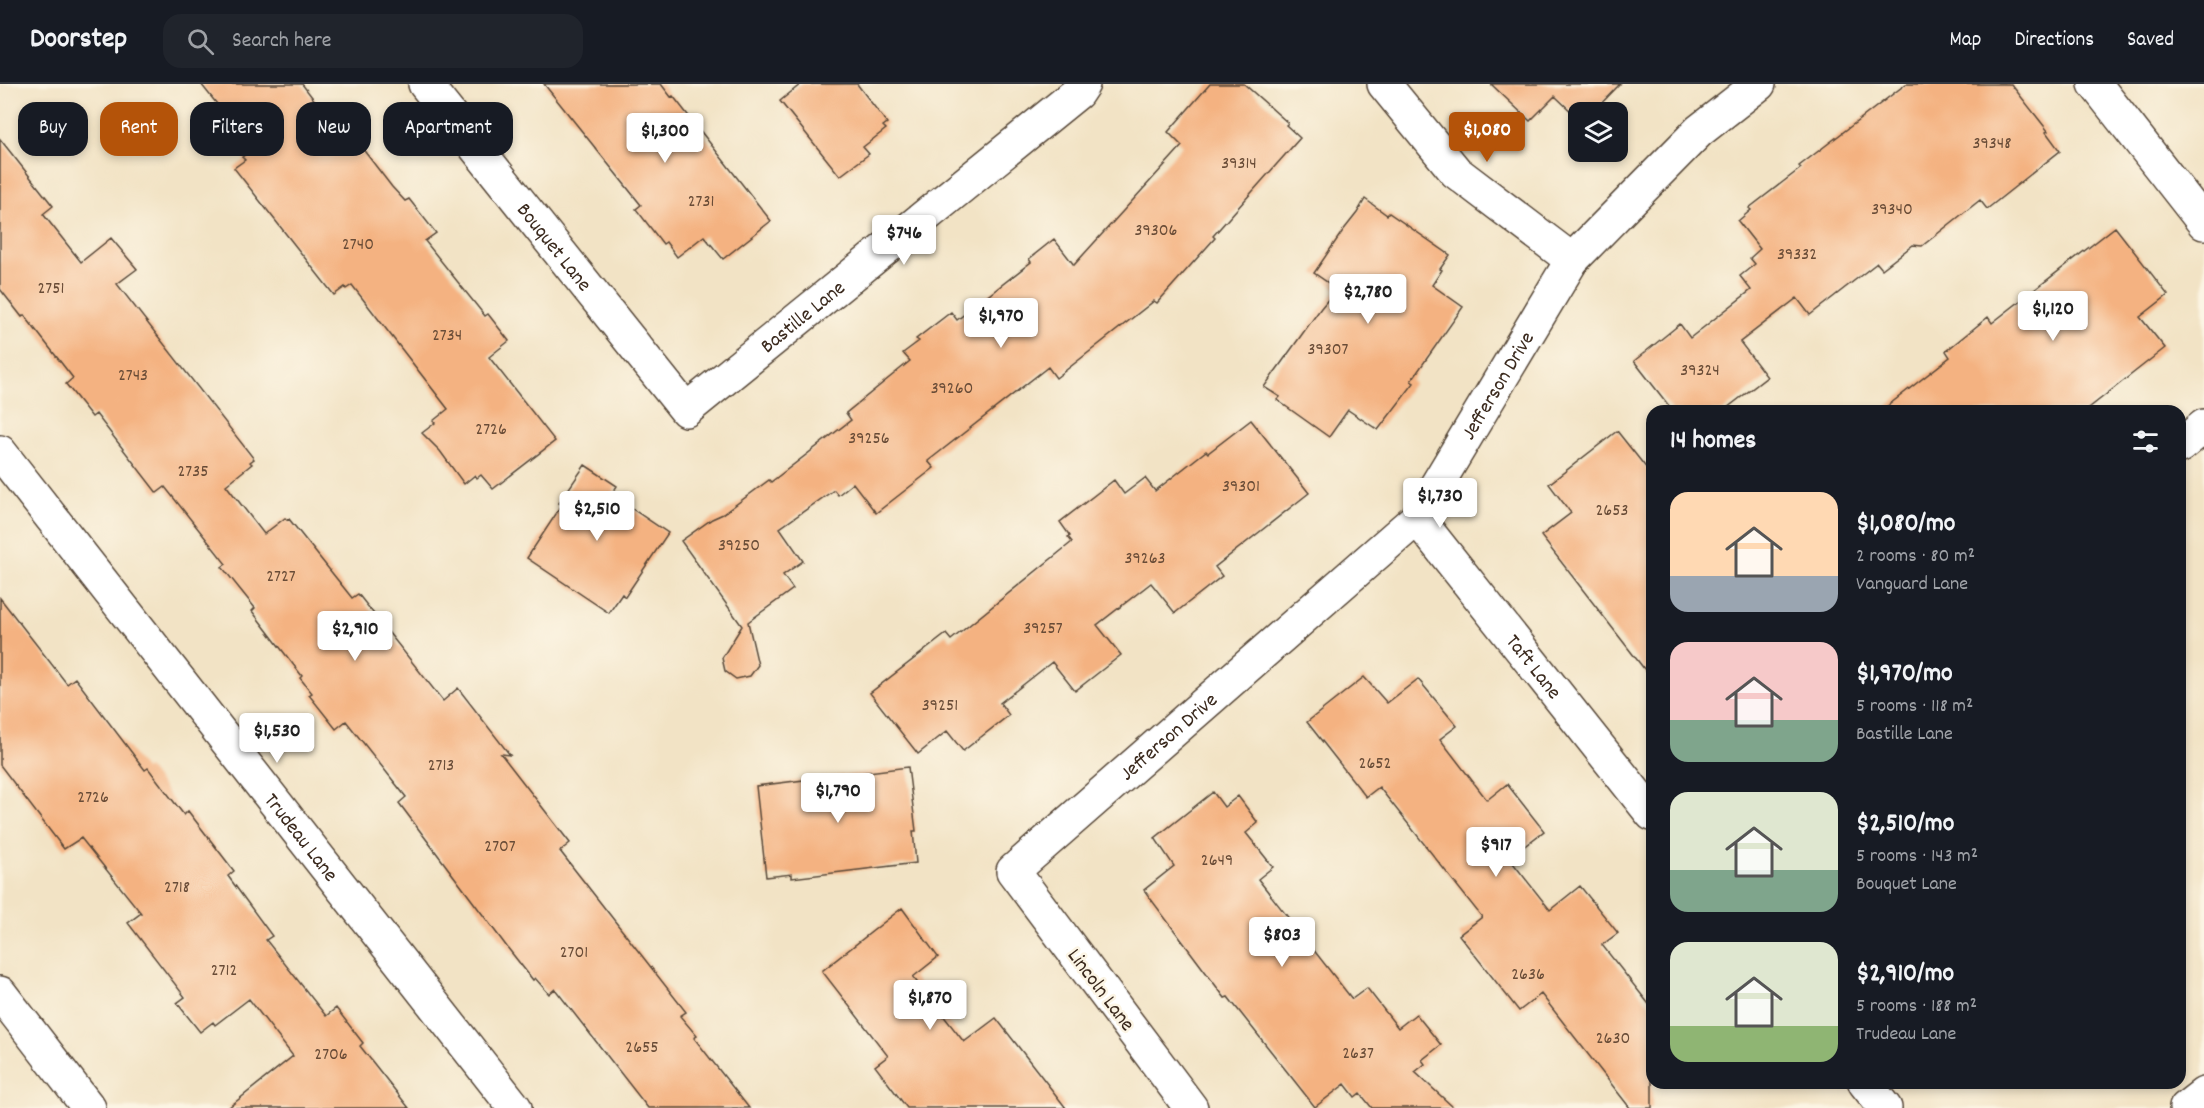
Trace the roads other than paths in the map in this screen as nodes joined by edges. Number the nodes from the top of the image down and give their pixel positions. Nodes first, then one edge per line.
1 (425, 84) edge
2 (1083, 84) edge
3 (1384, 84) edge
4 (1759, 84) edge
5 (2095, 84) edge
6 (2204, 223) edge
7 (1572, 260) junction
8 (686, 410) joint
9 (2204, 426) edge
10 (2186, 441) edge
11 (0, 452) edge
12 (1417, 518) junction
13 (1646, 806) edge
14 (1013, 871) joint
15 (0, 993) edge
16 (1870, 1089) edge
17 (2204, 1094) edge
18 (89, 1108) edge
19 (514, 1108) edge
20 (1191, 1108) edge
21 (1885, 1108) edge
22 (2186, 1108) edge

1 - 8 street, Bouquet Lane
2 - 8 street, Bastille Lane
3 - 7 street
4 - 7 street, Jefferson Drive
5 - 6 street
7 - 12 street, Jefferson Drive
9 - 10 street
11 - 19 street, Trudeau Lane
12 - 13 street, Taft Lane
12 - 14 street, Jefferson Drive
14 - 20 street, Lincoln Lane
15 - 18 street
16 - 21 street
17 - 22 street

